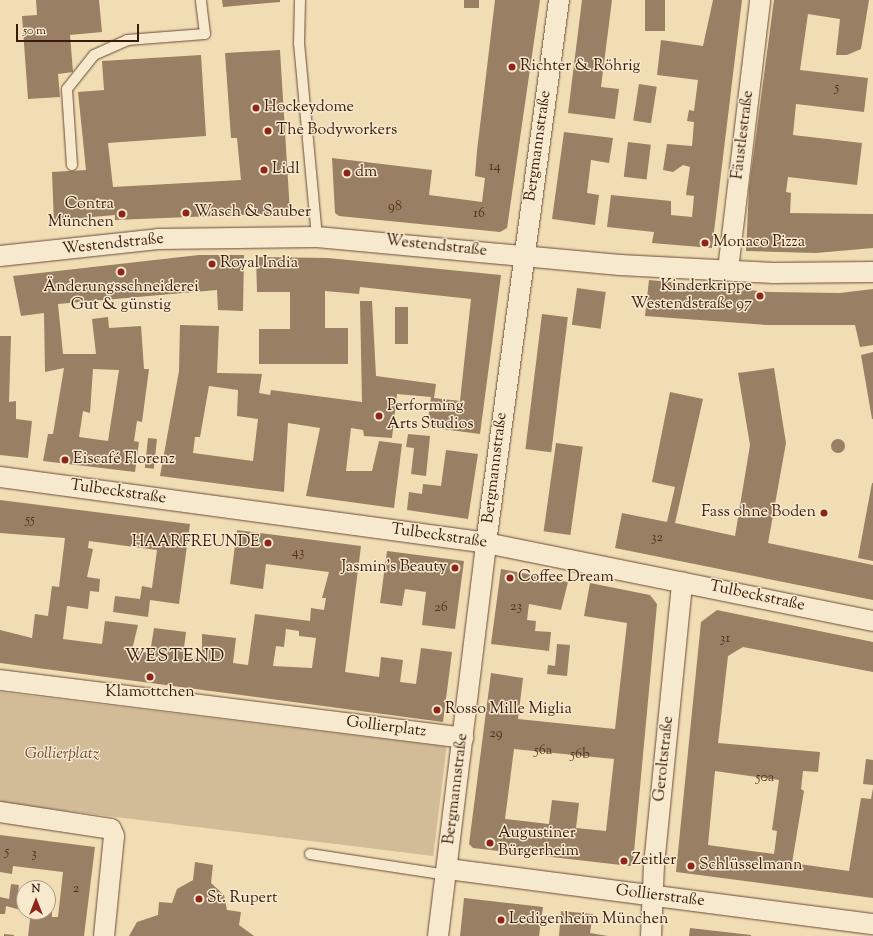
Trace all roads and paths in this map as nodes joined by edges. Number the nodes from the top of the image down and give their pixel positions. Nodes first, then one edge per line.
1 (201, 0) edge
2 (300, 0) edge
3 (559, 0) edge
4 (760, 0) edge
5 (72, 165) dead end
6 (317, 237) junction
7 (0, 256) edge
8 (523, 256) junction
9 (728, 270) junction
10 (873, 272) edge
11 (0, 477) edge
12 (486, 543) junction
13 (682, 582) junction
14 (873, 620) edge
15 (0, 680) edge
16 (463, 738) junction
17 (0, 812) edge
18 (310, 854) dead end
19 (447, 872) junction
20 (655, 896) junction
21 (873, 924) edge
22 (104, 936) edge
23 (438, 936) edge
24 (651, 936) edge

1 - 5 lane
2 - 6 lane
3 - 8 street, Bergmannstraße
4 - 9 street, Fäustlestraße
6 - 7 street, Westendstraße
6 - 8 street, Westendstraße
8 - 9 street, Westendstraße
8 - 12 street, Bergmannstraße
9 - 10 street, Westendstraße
11 - 12 street, Tulbeckstraße
12 - 13 street, Tulbeckstraße
12 - 16 street, Bergmannstraße
13 - 14 street, Tulbeckstraße
13 - 20 street, Geroltstraße
15 - 16 street, Gollierplatz
16 - 19 street, Bergmannstraße
17 - 22 street
18 - 19 lane
19 - 20 street, Gollierstraße
19 - 23 street, Bergmannstraße
20 - 21 street, Gollierstraße
20 - 24 street, Geroltstraße

